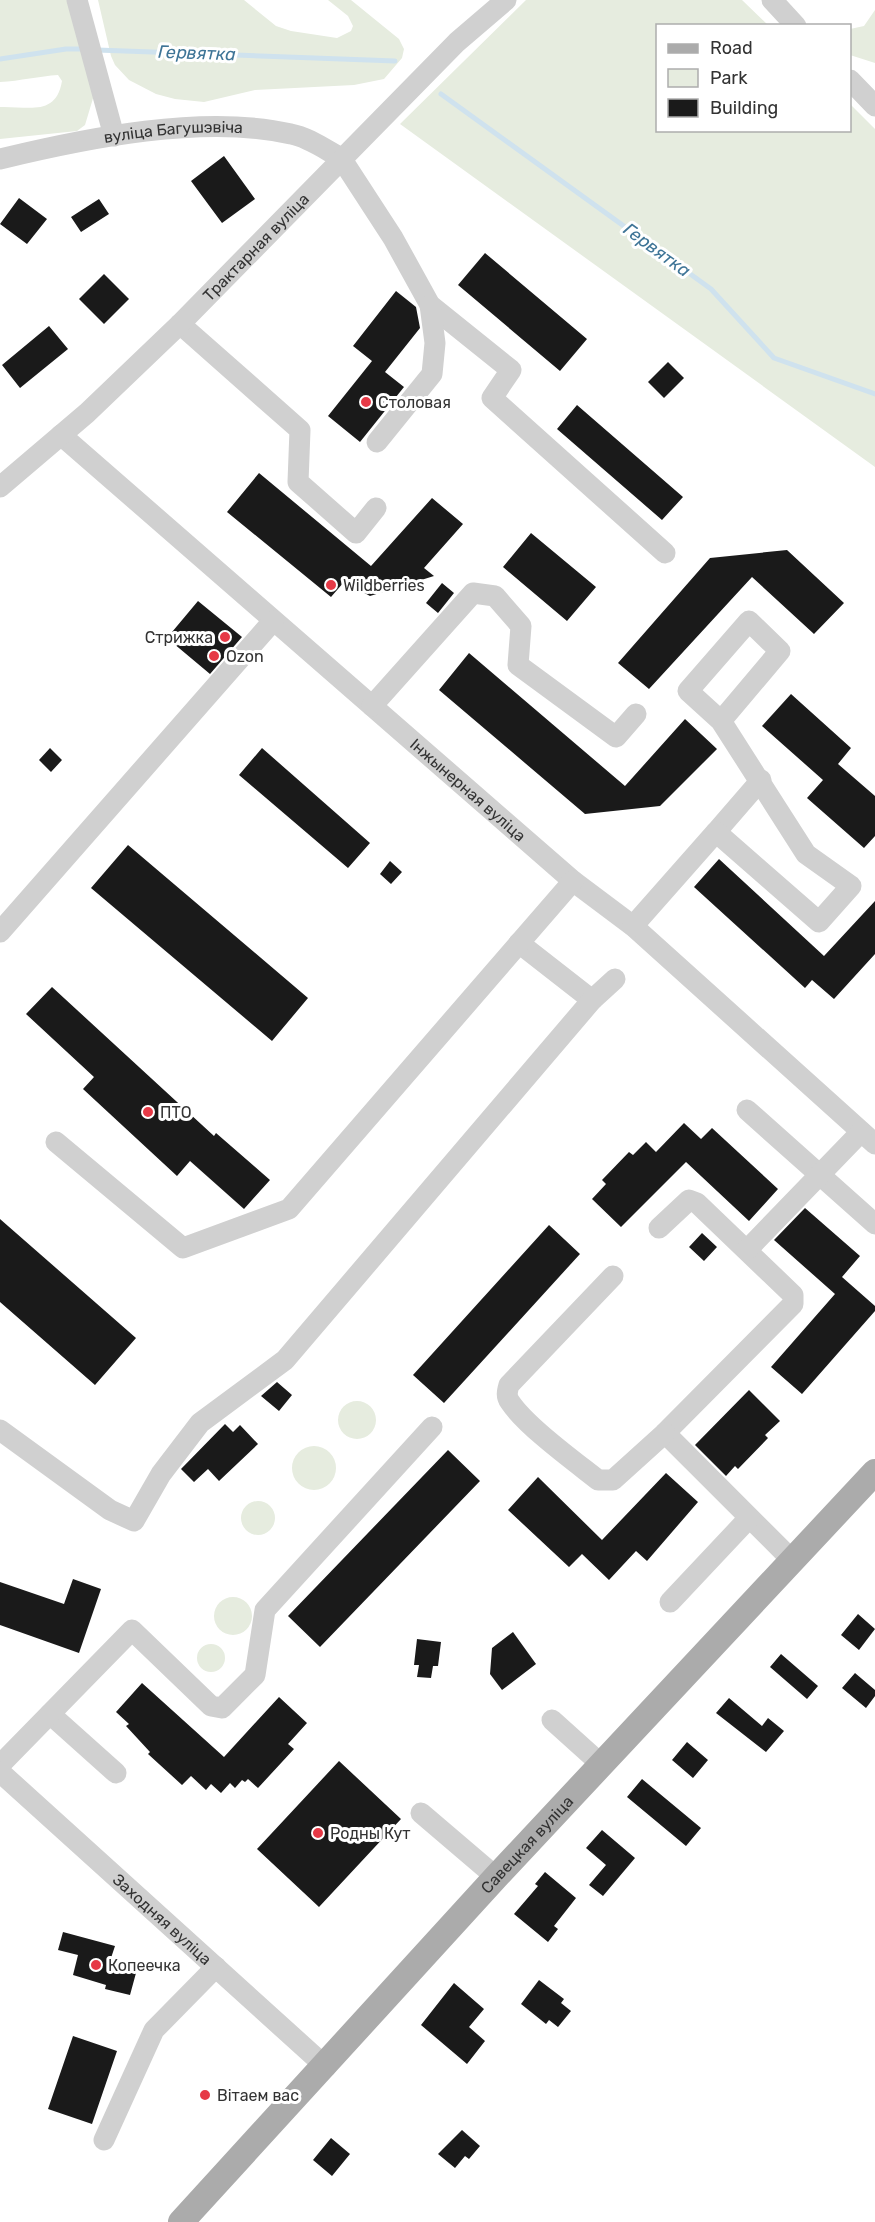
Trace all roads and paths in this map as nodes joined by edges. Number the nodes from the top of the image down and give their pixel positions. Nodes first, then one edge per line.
1 (506, 0) edge
2 (772, 0) edge
3 (79, 8) edge
4 (794, 24) edge
5 (851, 82) edge
6 (875, 106) edge
7 (114, 136) junction
8 (341, 158) junction
9 (0, 159) edge
10 (430, 305) junction
11 (180, 324) junction
12 (61, 435) junction
13 (377, 442) dead end
14 (0, 487) edge
15 (376, 508) dead end
16 (665, 553) dead end
17 (273, 621) junction
18 (372, 706) junction
19 (636, 714) dead end
20 (721, 721) junction
21 (761, 780) junction
22 (716, 832) junction
23 (573, 881) junction
24 (633, 926) junction
25 (0, 932) edge
26 (519, 944) junction
27 (615, 979) dead end
28 (591, 1000) junction
29 (747, 1110) dead end
30 (868, 1138) edge
31 (56, 1142) dead end
32 (820, 1175) junction
33 (875, 1224) edge
34 (660, 1228) dead end
35 (747, 1250) junction
36 (613, 1276) dead end
37 (432, 1427) dead end
38 (0, 1430) edge
39 (665, 1433) junction
40 (875, 1472) edge
41 (749, 1518) junction
42 (793, 1561) junction
43 (670, 1602) dead end
44 (50, 1714) junction
45 (552, 1720) dead end
46 (0, 1765) edge
47 (602, 1765) junction
48 (0, 1772) edge
49 (116, 1773) dead end
50 (421, 1813) dead end
51 (496, 1878) junction
52 (216, 1967) junction
53 (326, 2067) junction
54 (104, 2140) dead end
55 (182, 2222) edge

1 - 8 street, Трактарная вуліца
2 - 4 street
3 - 7 street
5 - 6 street
7 - 8 street, вуліца Багушэвіча
7 - 9 street, вуліца Багушэвіча
8 - 10 street
8 - 11 street, Трактарная вуліца
10 - 13 street
10 - 16 street
11 - 12 street, Трактарная вуліца
11 - 15 street
12 - 14 street, Трактарная вуліца
12 - 17 street, Інжынерная вуліца
17 - 18 street, Інжынерная вуліца
17 - 25 street
18 - 19 street
18 - 23 street, Інжынерная вуліца
20 - 20 street
20 - 21 street
21 - 22 street
21 - 22 street
22 - 24 street
23 - 24 street, Інжынерная вуліца
23 - 26 street
24 - 30 street, Інжынерная вуліца
26 - 28 street
26 - 31 street
27 - 28 street
28 - 38 street
29 - 32 street
30 - 32 street
32 - 33 street
32 - 35 street
34 - 35 street
35 - 39 street
36 - 39 street
37 - 44 street
39 - 41 street
40 - 42 main road, Савецкая вуліца
41 - 42 street
41 - 43 street
42 - 47 main road, Савецкая вуліца
44 - 46 street
44 - 49 street
45 - 47 street
47 - 51 main road, Савецкая вуліца
48 - 52 street, Заходняя вуліца
50 - 51 street
51 - 53 main road, Савецкая вуліца
52 - 53 street, Заходняя вуліца
52 - 54 street
53 - 55 main road, Савецкая вуліца

